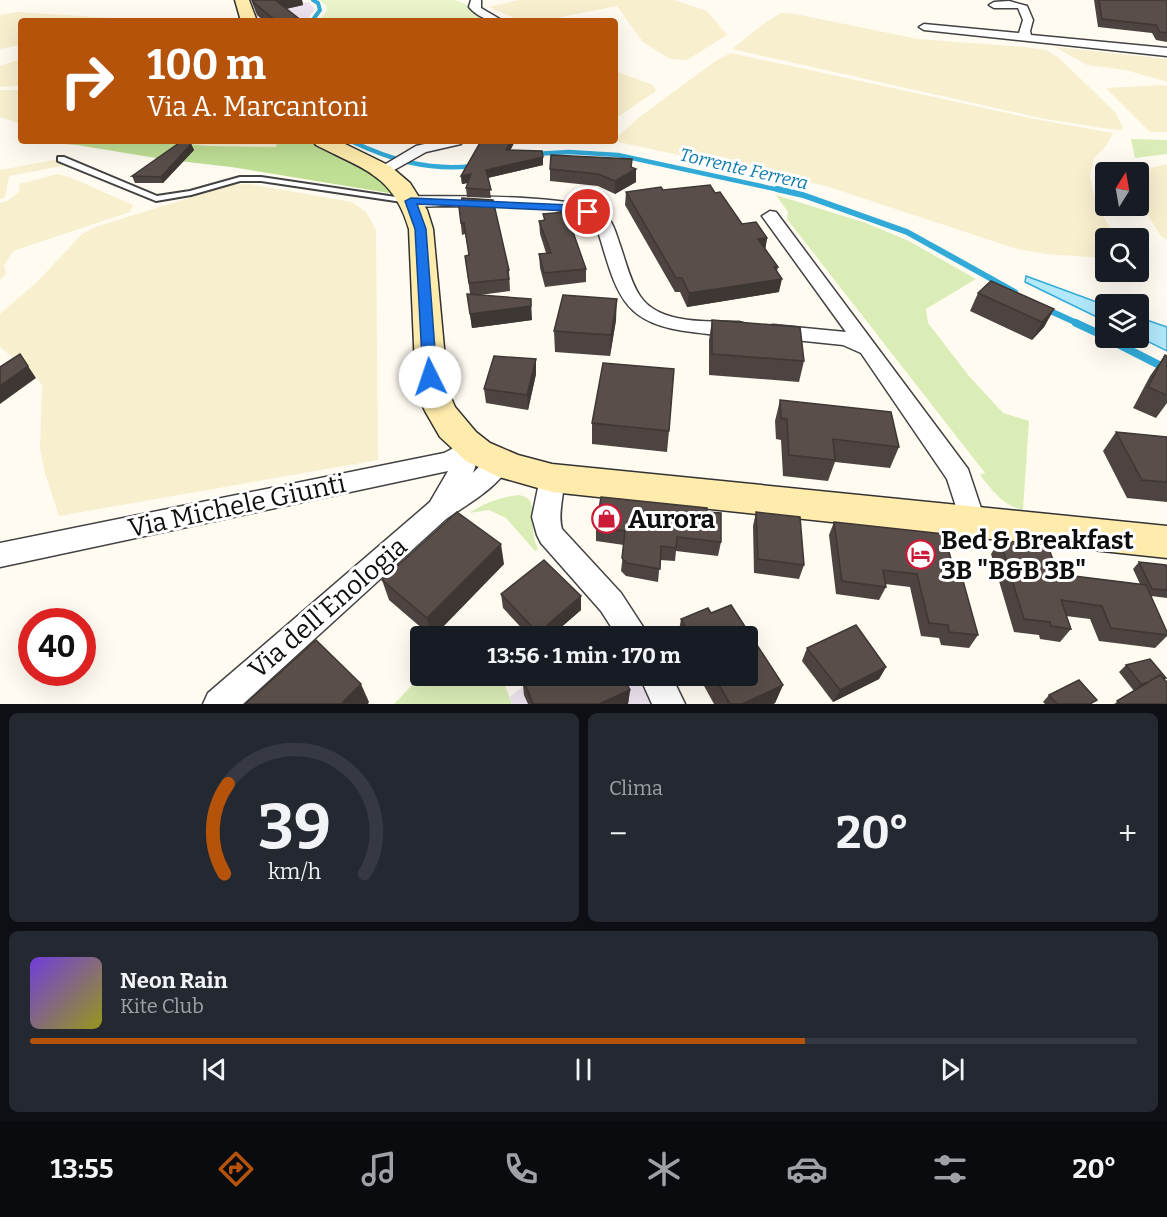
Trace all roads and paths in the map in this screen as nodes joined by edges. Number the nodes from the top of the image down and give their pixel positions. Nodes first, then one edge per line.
1 (242, 0) edge
2 (476, 0) edge
3 (994, 5) dead end
4 (248, 18) edge
5 (492, 18) edge
6 (924, 27) dead end
7 (1026, 36) junction
8 (1167, 51) edge
9 (332, 144) edge
10 (443, 144) edge
11 (61, 159) dead end
12 (392, 165) junction
13 (411, 201) junction
14 (770, 216) dead end
15 (868, 348) junction
16 (485, 455) junction
17 (552, 478) junction
18 (972, 520) junction
19 (1167, 542) edge
20 (0, 555) edge
21 (627, 626) edge
22 (660, 686) edge
23 (219, 704) edge
24 (669, 704) edge

1 - 4 street
2 - 5 street
3 - 7 street
6 - 7 street
7 - 8 street
9 - 12 street
10 - 12 street
11 - 13 lane
12 - 13 street
13 - 15 street
13 - 16 street
14 - 15 street
15 - 18 street
16 - 17 street
16 - 20 street, Via Michele Giunti
16 - 23 street, Via dell'Enologia
17 - 18 street
17 - 21 street
18 - 19 street
22 - 24 street

